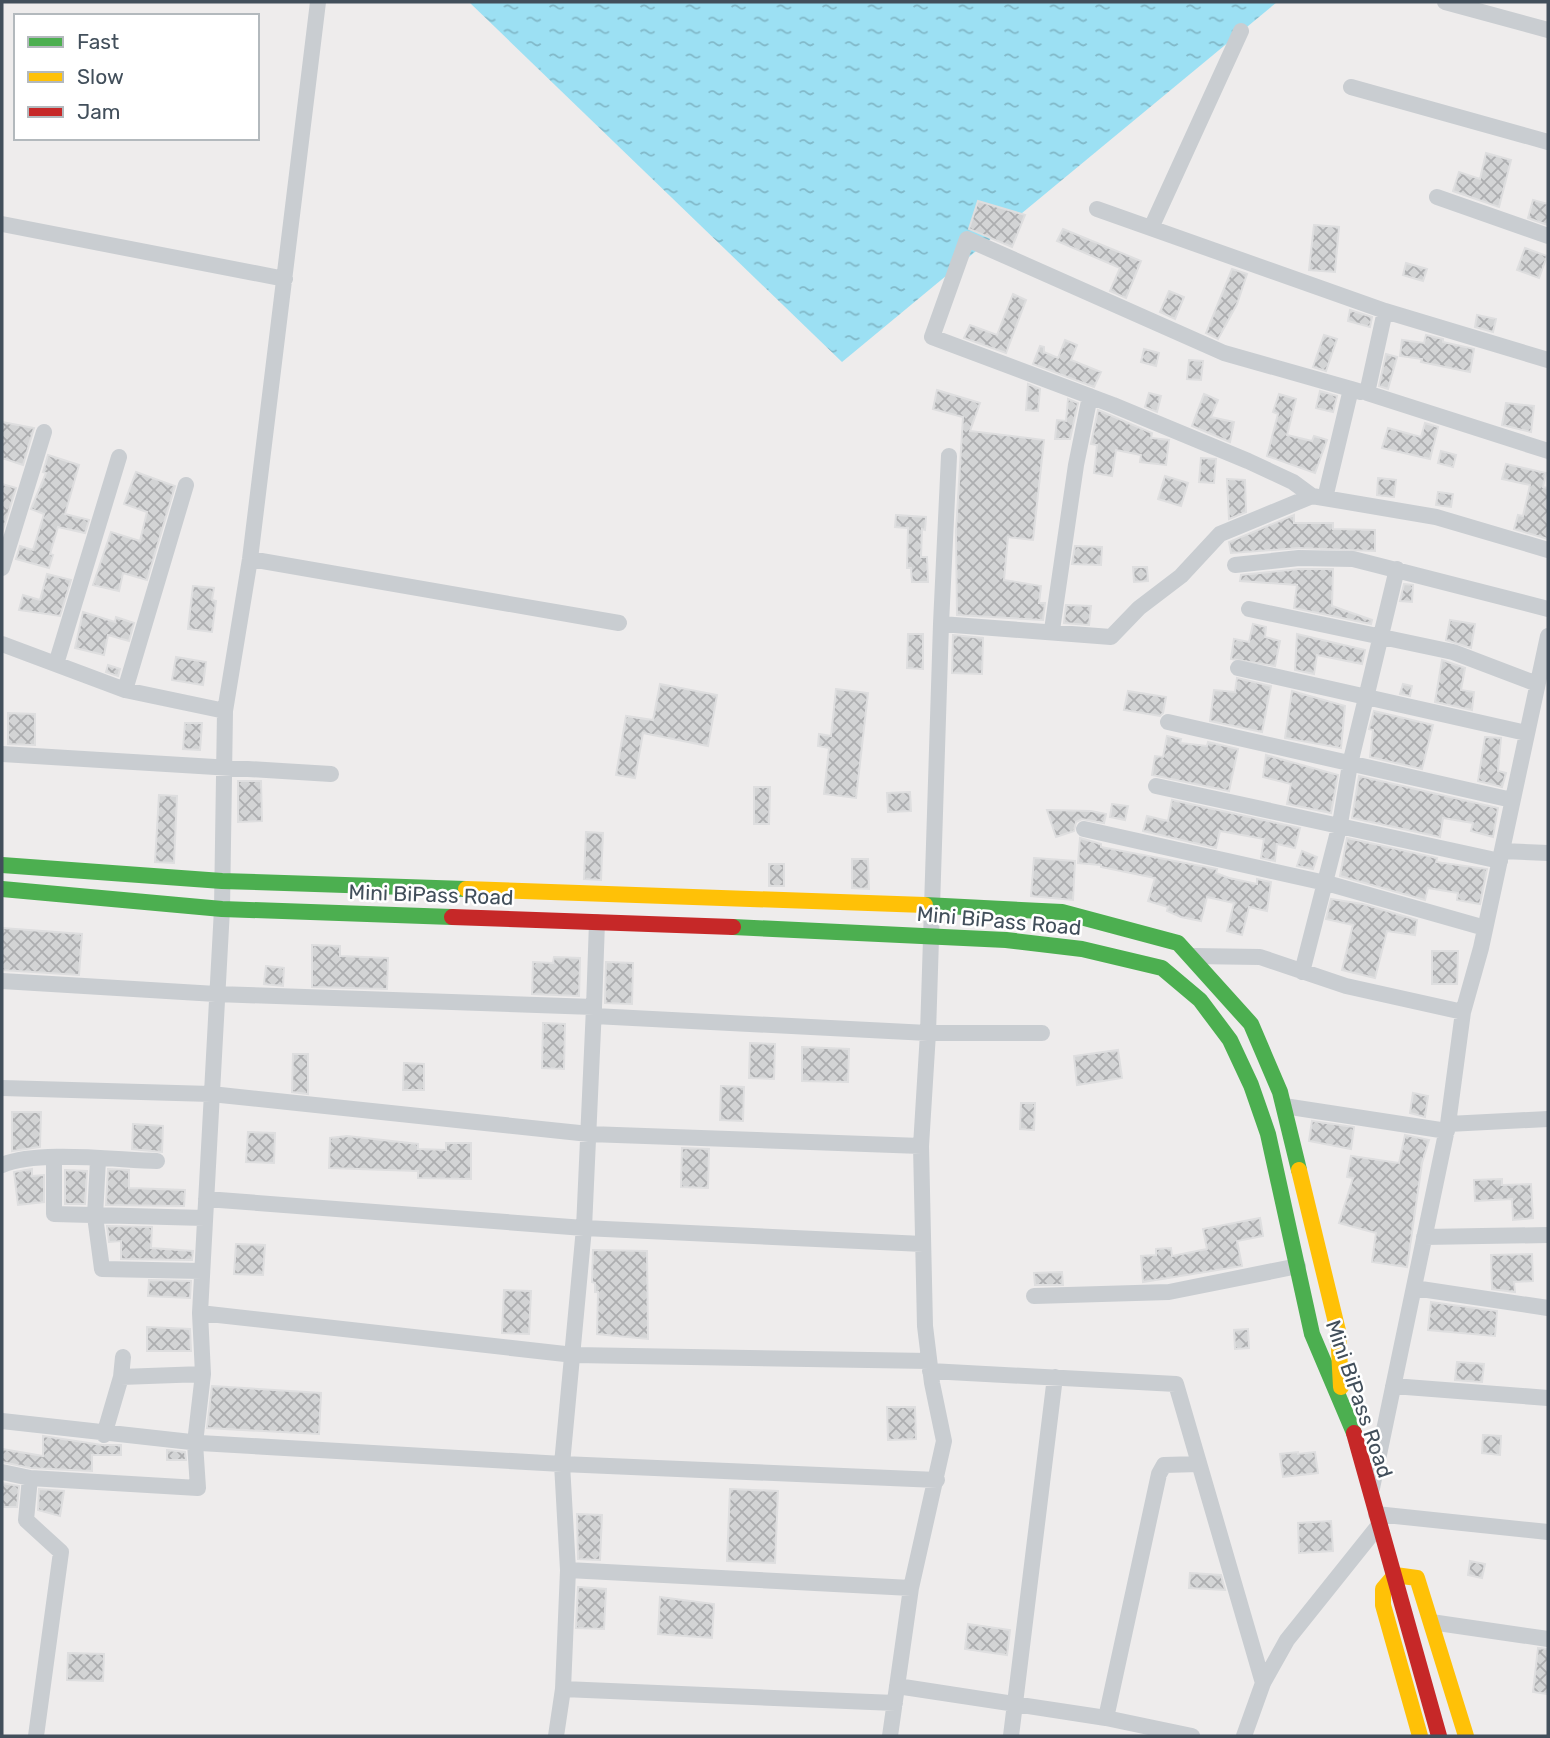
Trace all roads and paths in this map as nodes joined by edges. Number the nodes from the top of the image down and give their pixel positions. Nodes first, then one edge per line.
1 (318, 2) edge
2 (1445, 2) edge
3 (1548, 30) edge
4 (1241, 31) dead end
5 (1351, 87) dead end
6 (1548, 142) edge
7 (1437, 197) dead end
8 (1097, 209) dead end
9 (2, 224) edge
10 (1151, 228) junction
11 (1548, 236) edge
12 (285, 279) junction
13 (1385, 311) junction
14 (1548, 360) edge
15 (1359, 391) junction
16 (1090, 396) junction
17 (44, 432) dead end
18 (1548, 451) edge
19 (949, 456) dead end
20 (120, 457) dead end
21 (186, 485) dead end
22 (1319, 497) junction
23 (1548, 550) edge
24 (250, 559) junction
25 (1235, 565) dead end
26 (2, 568) edge
27 (1397, 569) junction
28 (1249, 609) dead end
29 (1548, 609) edge
30 (620, 623) dead end
31 (941, 624) junction
32 (1052, 630) junction
33 (1383, 636) junction
34 (1548, 636) edge
35 (2, 644) edge
36 (1546, 655) edge
37 (57, 664) junction
38 (1238, 668) dead end
39 (1537, 684) junction
40 (125, 690) junction
41 (1366, 698) junction
42 (225, 711) junction
43 (1531, 712) junction
44 (1548, 713) edge
45 (1168, 722) dead end
46 (1526, 733) junction
47 (2, 754) edge
48 (1350, 764) junction
49 (225, 767) junction
50 (331, 774) dead end
51 (1156, 786) dead end
52 (1512, 800) junction
53 (1340, 824) junction
54 (1084, 829) dead end
55 (1548, 853) edge
56 (1501, 856) junction
57 (2, 865) edge
58 (222, 881) junction
59 (1325, 884) junction
60 (2, 888) edge
61 (931, 905) junction
62 (222, 909) junction
63 (597, 922) junction
64 (1486, 928) junction
65 (930, 934) junction
66 (1192, 956) junction
67 (1302, 972) junction
68 (2, 982) edge
69 (216, 994) junction
70 (594, 1011) junction
71 (1463, 1012) junction
72 (928, 1032) junction
73 (1042, 1033) dead end
74 (2, 1088) edge
75 (211, 1094) junction
76 (1284, 1106) junction
77 (1548, 1119) edge
78 (1448, 1128) junction
79 (589, 1134) junction
80 (921, 1146) junction
81 (54, 1158) junction
82 (98, 1160) junction
83 (157, 1161) dead end
84 (2, 1166) edge
85 (206, 1199) junction
86 (95, 1216) junction
87 (205, 1218) junction
88 (584, 1228) junction
89 (1548, 1236) edge
90 (1424, 1237) junction
91 (923, 1244) junction
92 (1298, 1266) junction
93 (202, 1271) junction
94 (1414, 1288) junction
95 (1034, 1296) dead end
96 (1548, 1308) edge
97 (200, 1313) junction
98 (574, 1354) junction
99 (123, 1357) dead end
100 (930, 1366) junction
101 (203, 1374) junction
102 (121, 1377) junction
103 (1055, 1377) junction
104 (1393, 1386) junction
105 (1548, 1398) edge
106 (1342, 1399) junction
107 (2, 1421) edge
108 (104, 1435) junction
109 (195, 1443) junction
110 (562, 1464) junction
111 (1199, 1464) junction
112 (2, 1472) edge
113 (30, 1478) junction
114 (937, 1480) junction
115 (1371, 1495) junction
116 (1378, 1520) junction
117 (1548, 1532) edge
118 (568, 1570) junction
119 (1395, 1575) junction
120 (911, 1588) junction
121 (1431, 1622) junction
122 (1548, 1639) edge
123 (1264, 1683) junction
124 (562, 1689) junction
125 (896, 1695) junction
126 (1016, 1704) junction
127 (1106, 1718) junction
128 (36, 1736) edge
129 (556, 1736) edge
130 (890, 1736) edge
131 (1011, 1736) edge
132 (1192, 1736) edge
133 (1244, 1736) edge
134 (1420, 1736) edge
135 (1439, 1736) edge
136 (1466, 1736) edge

1 - 12 street
2 - 3 street
4 - 10 street
5 - 6 street
7 - 11 street
8 - 10 street
9 - 12 street
10 - 13 street
12 - 24 street
13 - 14 street
13 - 15 street
15 - 16 street
15 - 18 street
15 - 22 street
16 - 22 street
16 - 32 street
17 - 26 street
19 - 31 street
20 - 37 street
21 - 40 street
22 - 23 street
22 - 32 street
24 - 30 street
24 - 42 street
25 - 27 street
27 - 29 street
27 - 33 street
28 - 33 street
31 - 32 street
31 - 61 street
33 - 39 street
33 - 41 street
34 - 36 street
35 - 37 street
36 - 39 street
37 - 40 street
38 - 41 street
39 - 43 street
40 - 42 street
41 - 46 street
41 - 48 street
42 - 49 street
43 - 44 street
43 - 46 street
45 - 48 street
46 - 52 street
47 - 49 street
48 - 52 street
48 - 53 street
49 - 50 street
49 - 58 street
51 - 53 street
52 - 56 street
53 - 56 street
53 - 59 street
54 - 59 street
55 - 56 street
56 - 64 street
57 - 58 street
58 - 61 street
58 - 62 street
59 - 64 street
59 - 67 street
60 - 62 street, Mini BiPass Road
61 - 65 street
61 - 66 street
62 - 63 street, Mini BiPass Road
62 - 69 street
63 - 65 street, Mini BiPass Road
63 - 70 street
64 - 71 street
65 - 72 street
65 - 92 street, Mini BiPass Road
66 - 67 street
66 - 76 street
67 - 71 street
68 - 69 street
69 - 70 street
69 - 75 street
70 - 72 street
70 - 79 street
71 - 78 street
72 - 73 street
72 - 80 street
74 - 75 street
75 - 79 street
75 - 85 street
76 - 78 street
76 - 106 street
77 - 78 street
78 - 90 street
79 - 80 street
79 - 88 street
80 - 91 street
81 - 82 street
81 - 84 street
81 - 86 street
82 - 83 street
82 - 86 street
85 - 87 street
85 - 88 street
86 - 87 street
86 - 93 street
87 - 93 street
88 - 91 street
88 - 98 street
89 - 90 street
90 - 94 street
91 - 100 street
92 - 95 street
92 - 106 street, Mini BiPass Road
93 - 97 street
94 - 96 street
94 - 104 street
97 - 98 street
97 - 101 street
98 - 100 street
98 - 110 street
99 - 102 street
100 - 103 street
100 - 114 street
101 - 102 street
101 - 109 street
102 - 108 street
103 - 111 street
103 - 126 street
104 - 105 street
104 - 115 street
106 - 115 street, Mini BiPass Road
107 - 108 street
108 - 109 street
109 - 110 street
109 - 113 street
110 - 114 street
110 - 118 street
111 - 123 street
111 - 127 street
112 - 113 street
113 - 128 street
114 - 120 street
115 - 116 street, Mini BiPass Road
116 - 117 street
116 - 119 street, Mini BiPass Road
116 - 123 street
118 - 120 street
118 - 124 street
119 - 121 street
119 - 134 street
119 - 135 street, Mini BiPass Road
120 - 125 street
121 - 122 street
121 - 136 street
123 - 133 street
124 - 125 street
124 - 129 street
125 - 126 street
125 - 130 street
126 - 127 street
126 - 131 street
127 - 132 street

